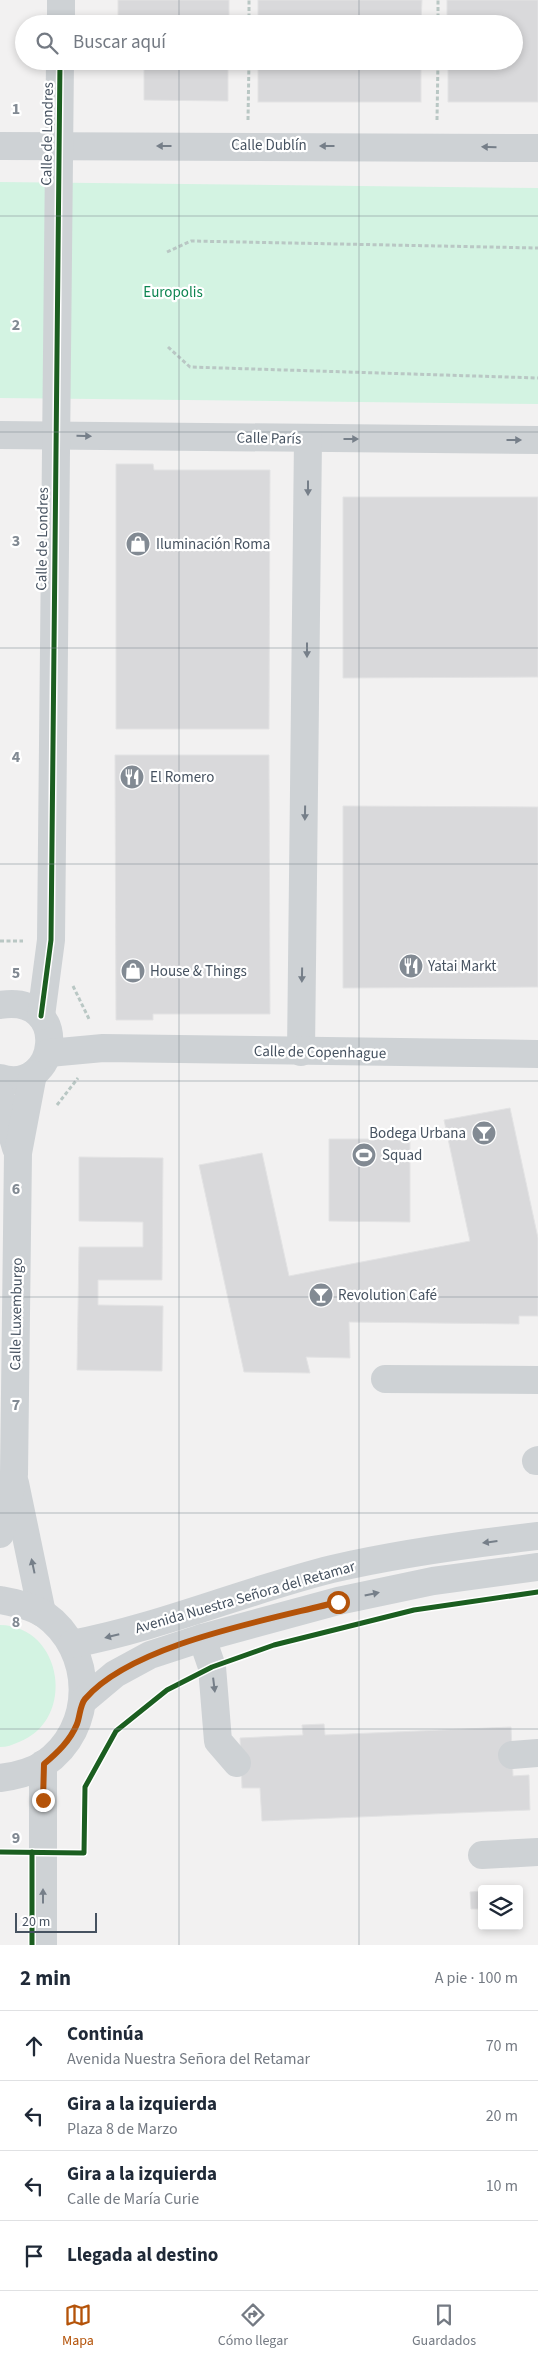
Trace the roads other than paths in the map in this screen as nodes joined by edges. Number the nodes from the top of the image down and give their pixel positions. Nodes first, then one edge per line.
1 (61, 0) edge
2 (61, 15) edge
3 (60, 70) edge
4 (0, 146) edge
5 (59, 146) junction
6 (538, 148) edge
7 (0, 436) edge
8 (56, 436) junction
9 (308, 439) junction
10 (538, 440) edge
11 (0, 1005) edge
12 (43, 1043) junction
13 (302, 1052) junction
14 (538, 1054) edge
15 (0, 1078) edge
16 (0, 1094) edge
17 (18, 1153) junction
18 (8, 1236) edge
19 (385, 1380) dead end
20 (538, 1380) edge
21 (14, 1474) junction
22 (0, 1534) edge
23 (538, 1536) edge
24 (538, 1567) edge
25 (0, 1600) edge
26 (42, 1614) junction
27 (202, 1638) junction
28 (72, 1644) junction
29 (84, 1700) junction
30 (237, 1763) dead end
31 (44, 1764) junction
32 (0, 1778) edge
33 (538, 1852) edge
34 (482, 1855) dead end
35 (43, 1945) edge

1 - 2 street
3 - 5 street, Calle de Londres
4 - 5 street, Calle Dublín
6 -> 5 street, Calle Dublín
5 - 8 street, Calle de Londres
7 - 8 street, Calle París
8 -> 9 street, Calle París
8 - 12 street, Calle de Londres
9 -> 10 street, Calle París
9 -> 13 street
11 - 12 street
12 - 13 street, Calle de Copenhague
12 - 15 street, Calle de Copenhague
12 - 17 street, Calle Luxemburgo
13 - 14 street, Calle de Copenhague
16 - 17 street, Calle Luxemburgo
17 - 18 street, Calle Luxemburgo
18 - 21 street, Calle Luxemburgo
19 - 20 street
21 - 22 street, Calle Luxemburgo
26 -> 21 street, Calle Luxemburgo
23 -> 28 street, Avenida Nuestra Señora del Retamar
27 -> 24 street, Avenida Nuestra Señora del Retamar
25 - 26 street
26 - 28 street
27 - 29 street, Avenida Nuestra Señora del Retamar
27 -> 30 street
28 - 29 street
29 - 31 street
31 - 32 street
35 -> 31 street
33 - 34 street

